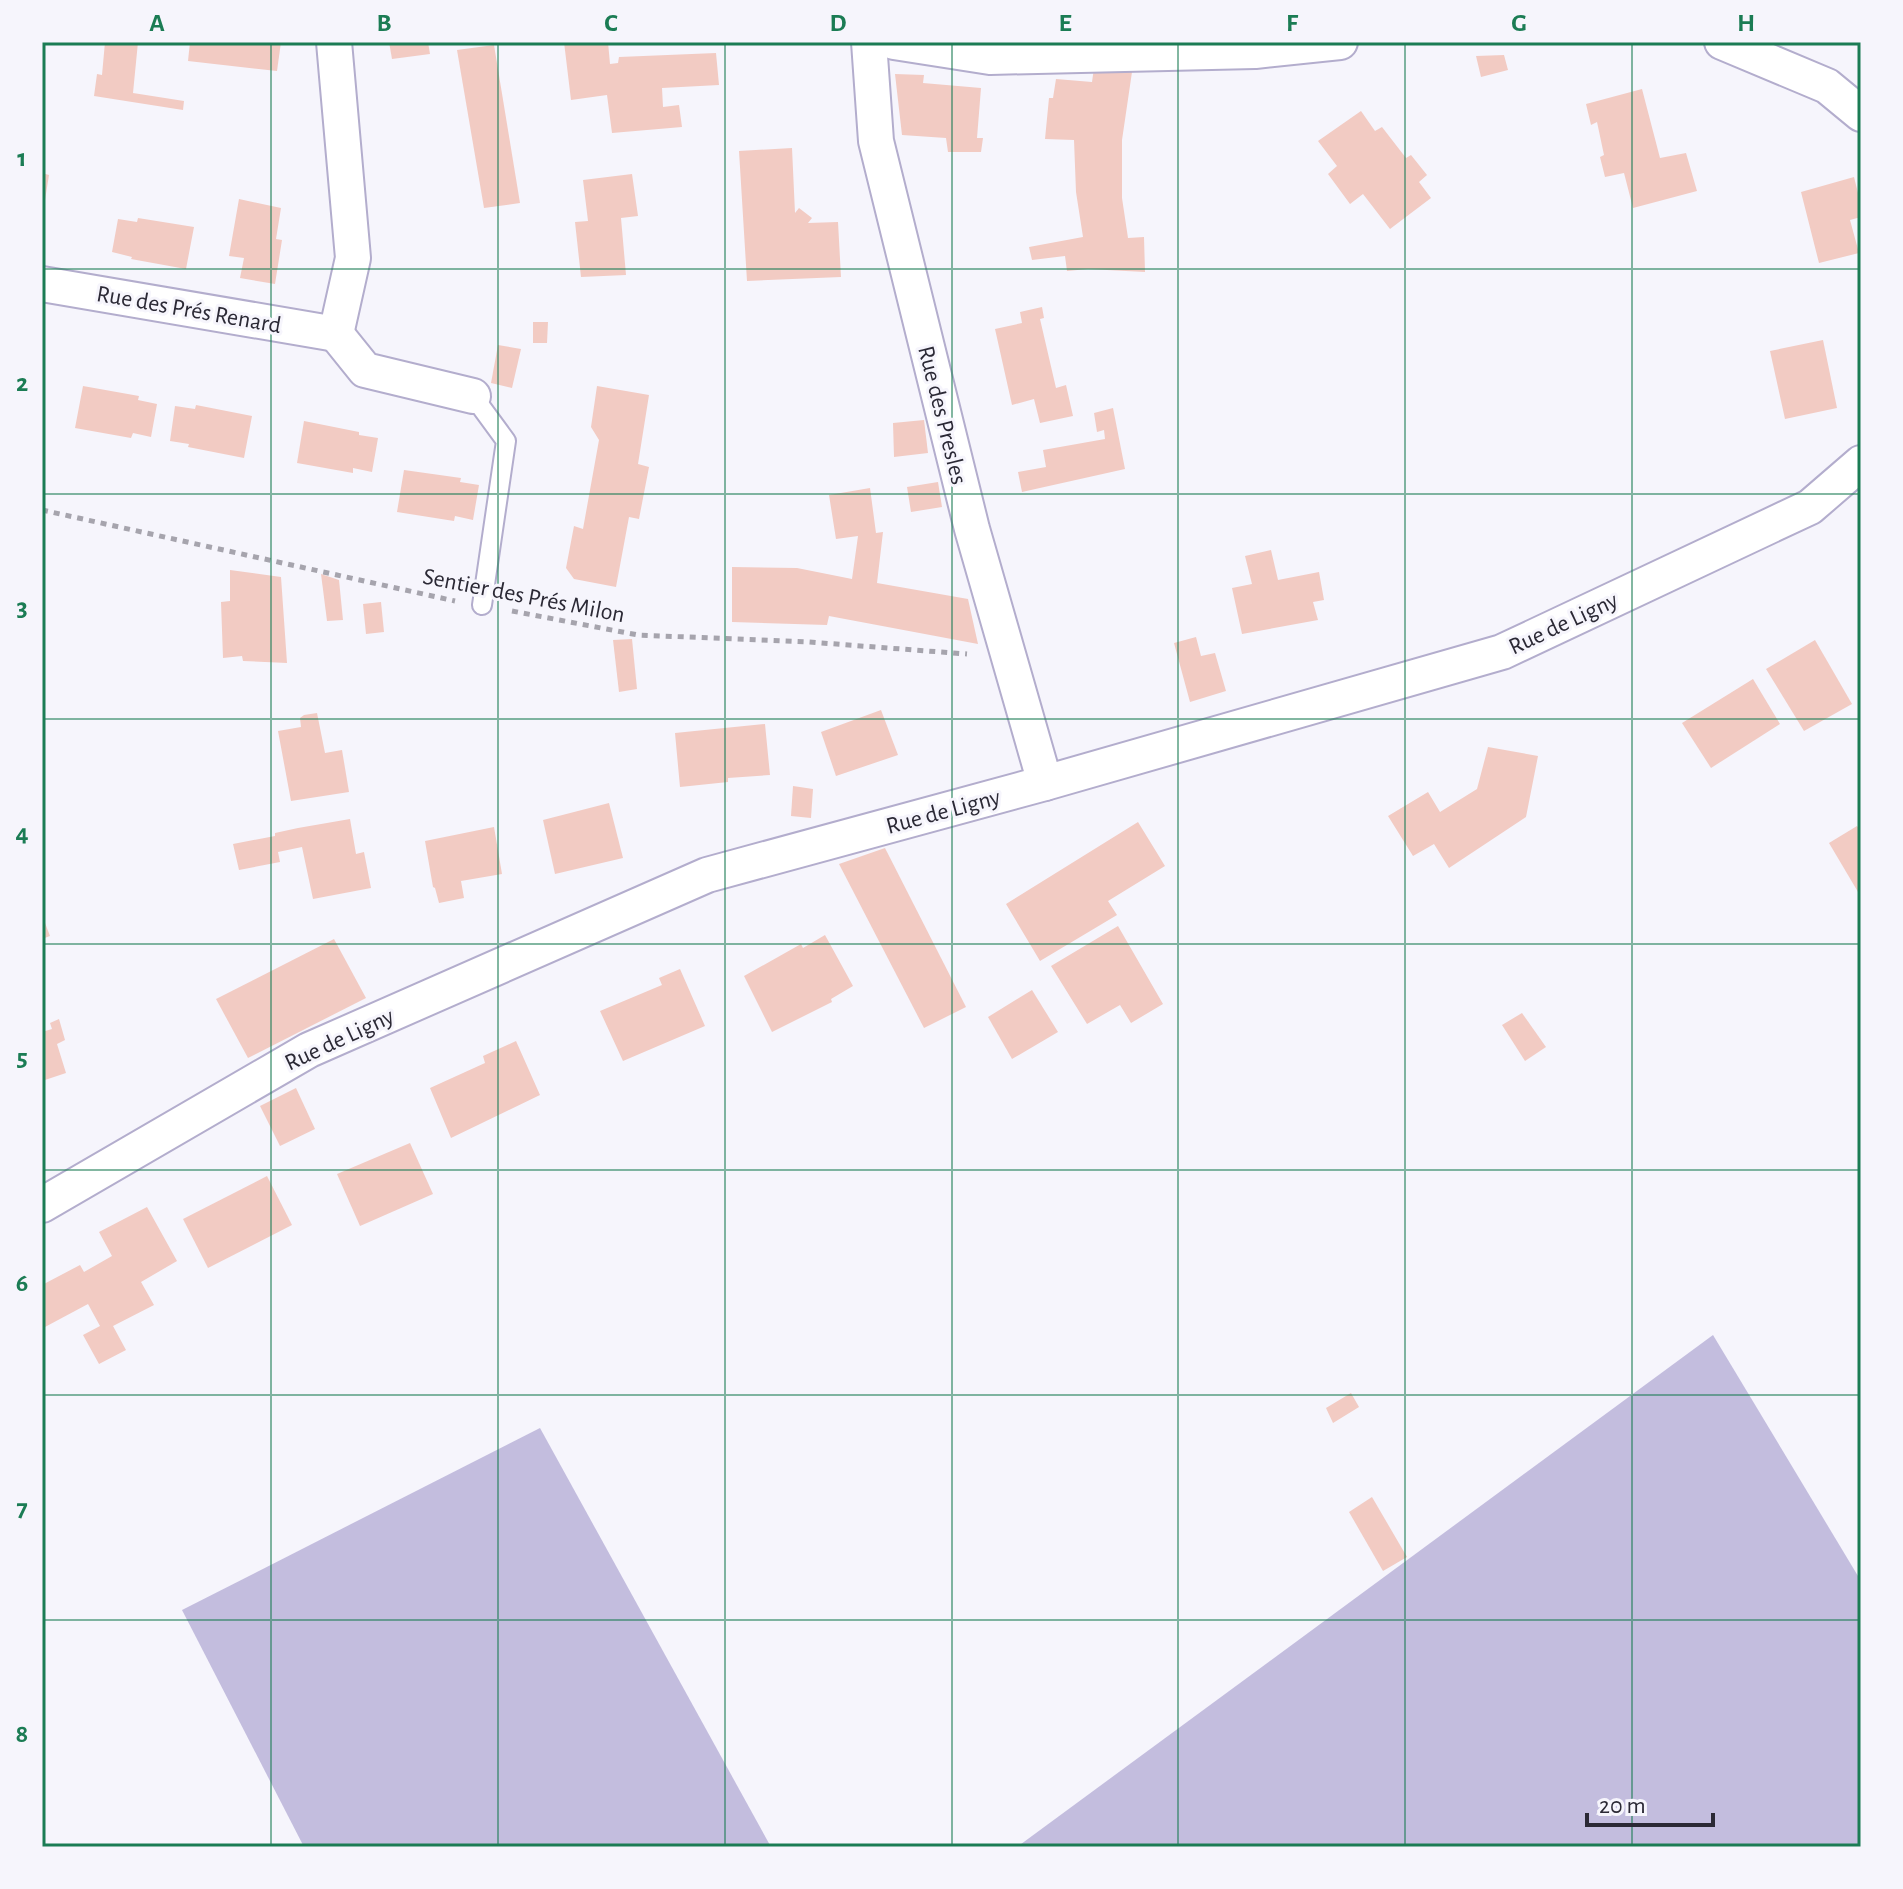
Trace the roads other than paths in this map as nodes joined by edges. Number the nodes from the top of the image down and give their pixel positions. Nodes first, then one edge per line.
1 (334, 42) edge
2 (869, 42) edge
3 (894, 42) edge
4 (1340, 42) edge
5 (1722, 42) edge
6 (1861, 114) edge
7 (42, 284) edge
8 (336, 334) junction
9 (473, 396) joint
10 (1861, 463) edge
11 (482, 605) road end
12 (1045, 783) junction
13 (42, 1205) edge

1 - 8 street
2 - 12 street, Rue des Presles
3 - 4 street
5 - 6 street
7 - 8 street, Rue des Prés Renard
8 - 9 street
9 - 11 lane
10 - 12 street, Rue de Ligny
12 - 13 street, Rue de Ligny

